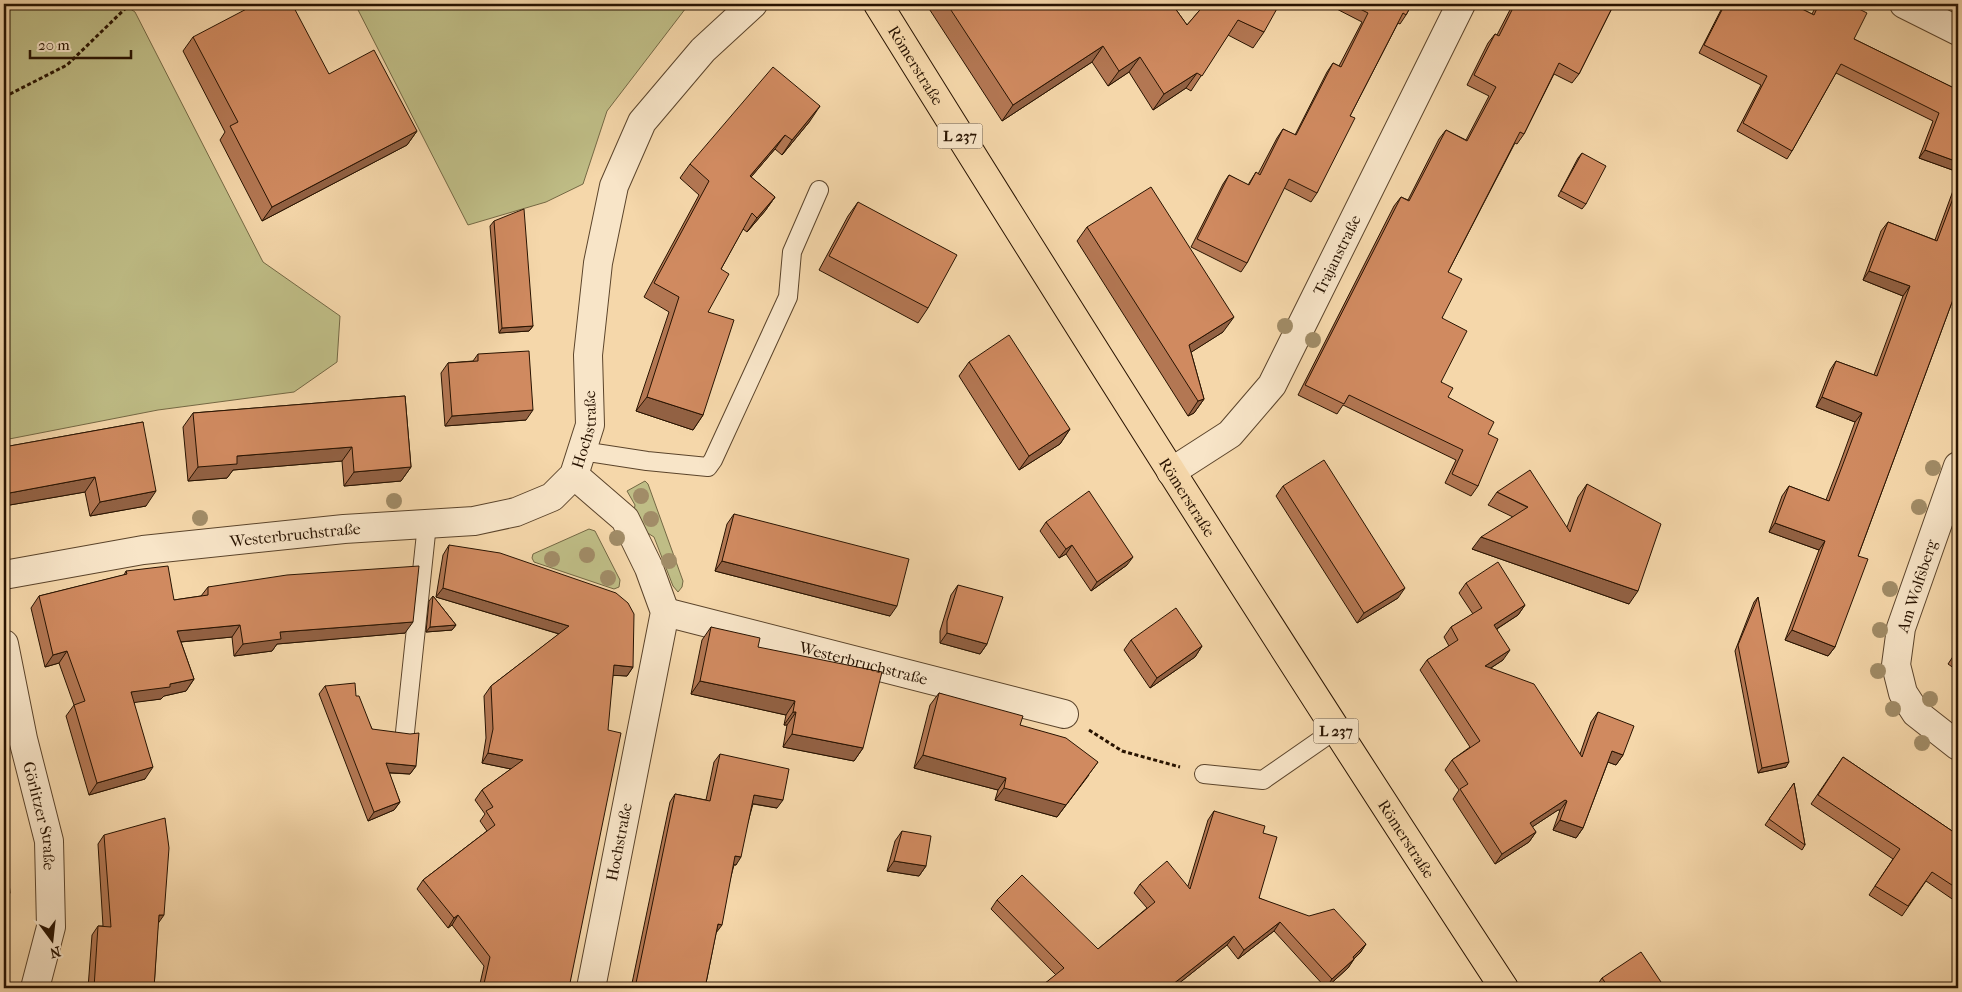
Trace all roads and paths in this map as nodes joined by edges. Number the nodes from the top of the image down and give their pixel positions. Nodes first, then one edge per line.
1 (130, 4) edge
2 (752, 4) edge
3 (878, 4) edge
4 (1461, 4) edge
5 (1904, 4) edge
6 (1958, 31) edge
7 (4, 97) edge
8 (819, 190) dead end
9 (578, 463) junction
10 (1958, 466) edge
11 (1171, 472) junction
12 (427, 524) junction
13 (4, 575) edge
14 (664, 612) junction
15 (4, 644) edge
16 (1064, 714) joint
17 (1335, 730) junction
18 (405, 732) edge
19 (1958, 746) edge
20 (1204, 774) joint
21 (35, 988) edge
22 (591, 988) edge
23 (1504, 988) edge

1 - 7 path
2 - 9 street, Hochstraße
3 - 11 main road, Römerstraße / L 237
4 - 11 street, Trajanstraße
5 - 6 street
8 - 9 lane
9 - 12 street, Westerbruchstraße
9 - 14 street, Hochstraße
10 - 19 street, Am Wolfsberg
11 - 17 main road, Römerstraße / L 237
12 - 13 street, Westerbruchstraße
12 - 18 lane
14 - 16 street, Westerbruchstraße
14 - 22 street, Hochstraße
15 - 21 street, Görlitzer Straße
16 - 20 path
17 - 20 lane
17 - 23 main road, Römerstraße / L 237

